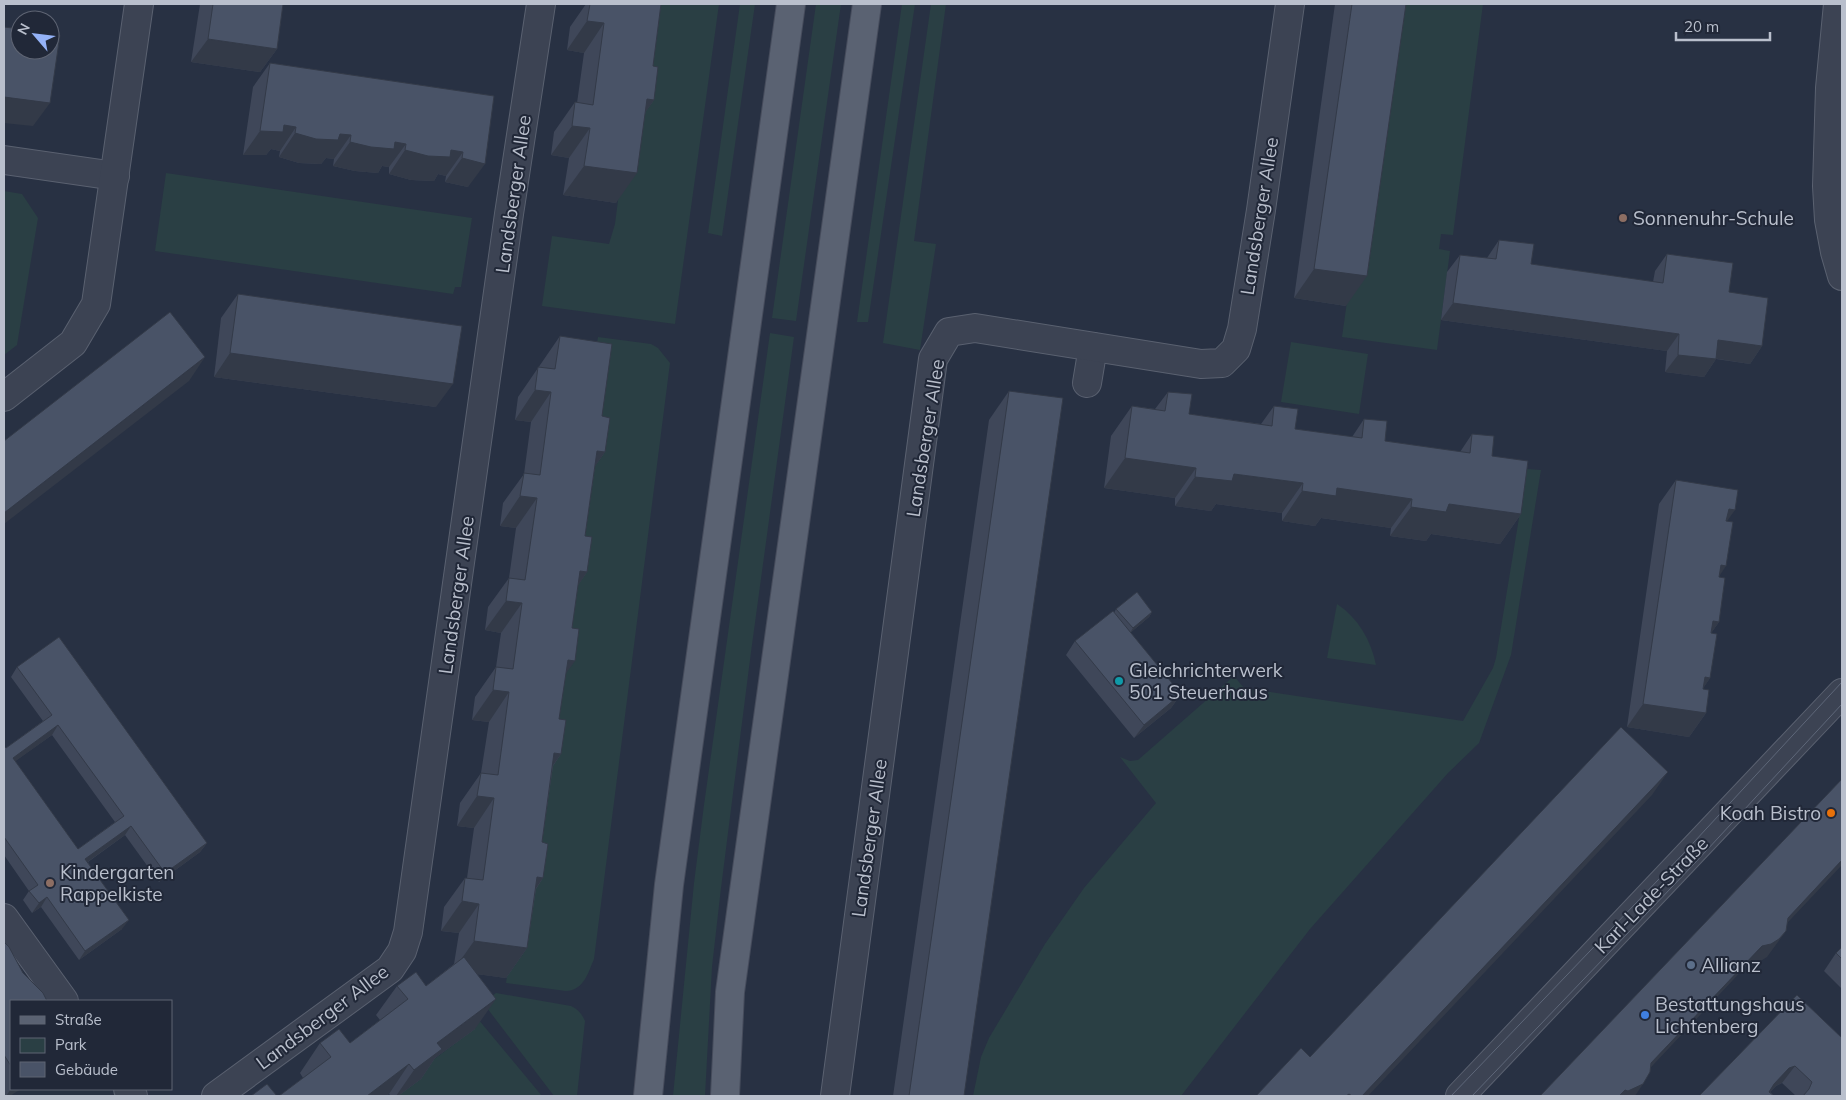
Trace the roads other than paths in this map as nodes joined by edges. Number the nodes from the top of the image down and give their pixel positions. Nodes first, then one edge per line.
1 (139, 4) edge
2 (541, 4) edge
3 (791, 4) edge
4 (867, 4) edge
5 (1290, 4) edge
6 (1838, 4) edge
7 (4, 160) edge
8 (115, 176) junction
9 (1842, 276) edge
10 (1093, 347) junction
11 (1088, 383) dead end
12 (4, 397) edge
13 (1842, 693) edge
14 (4, 918) edge
15 (63, 1000) edge
16 (216, 1096) edge
17 (648, 1096) edge
18 (725, 1096) edge
19 (835, 1096) edge
20 (1460, 1096) edge

1 - 8 street
2 - 16 street, Landsberger Allee
3 - 17 main road
4 - 18 main road
5 - 10 street, Landsberger Allee
6 - 9 street
7 - 8 street
8 - 12 street
10 - 11 street
10 - 19 street, Landsberger Allee
13 - 20 street, Karl-Lade-Straße
14 - 15 street

